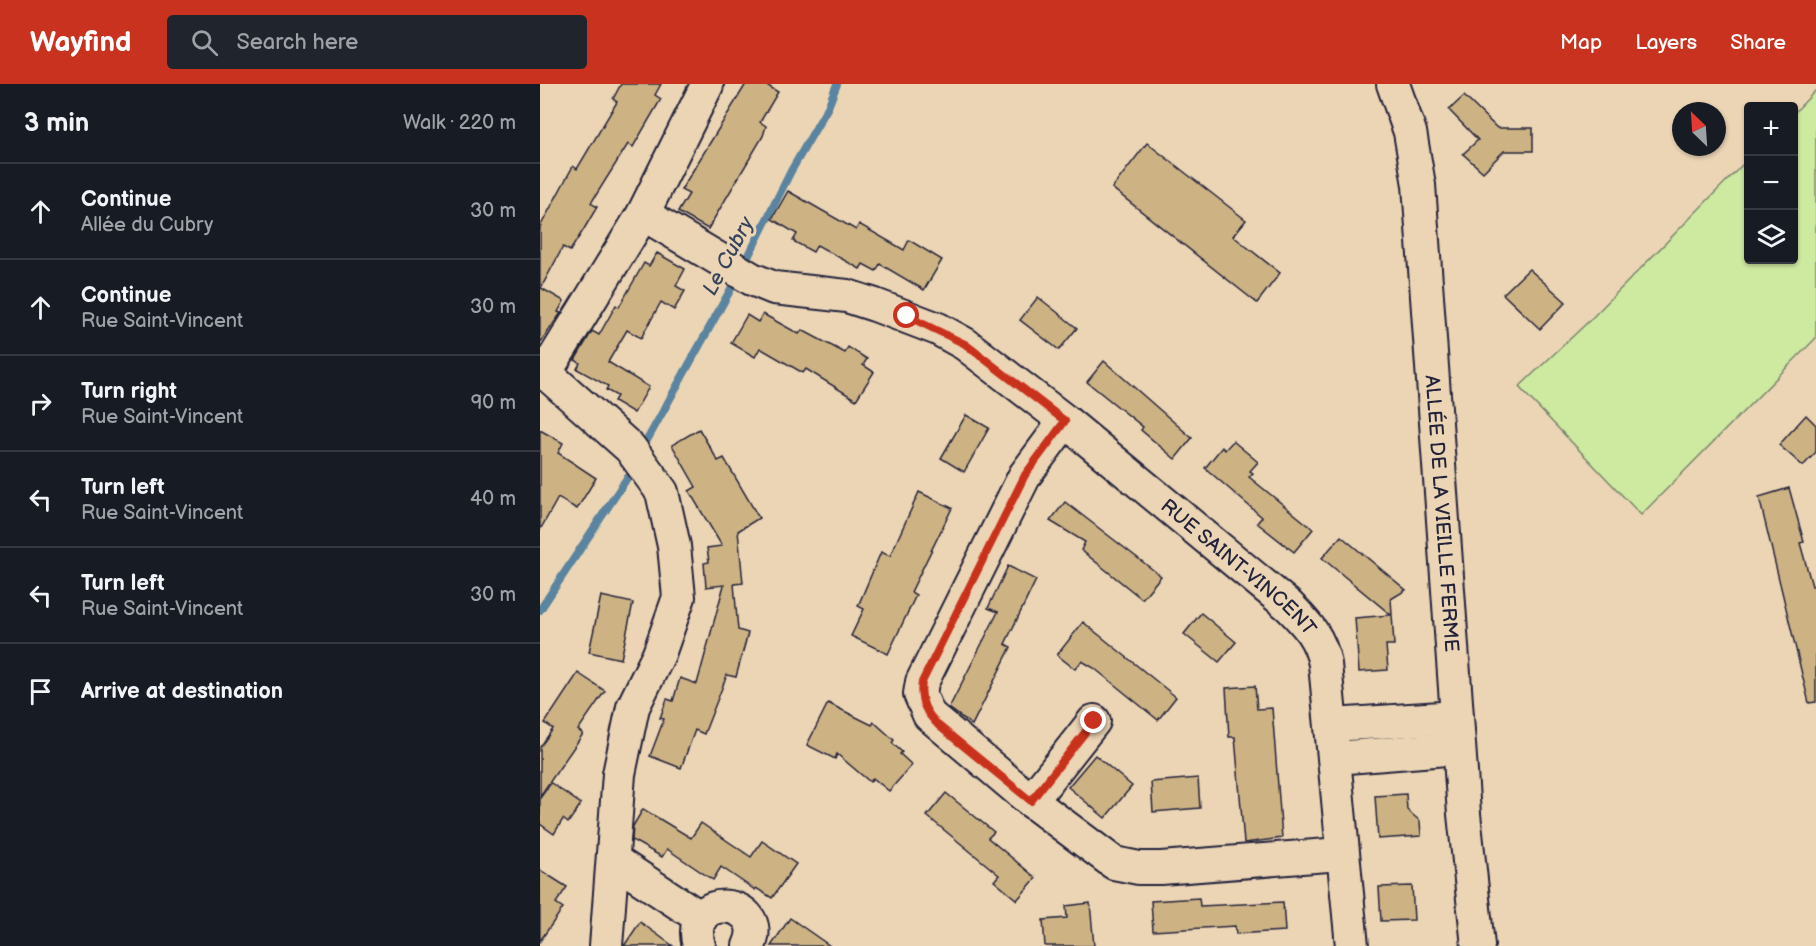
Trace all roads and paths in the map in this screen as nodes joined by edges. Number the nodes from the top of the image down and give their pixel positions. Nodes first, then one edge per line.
1 (1393, 84) edge
2 (707, 85) edge
3 (643, 214) junction
4 (543, 370) edge
5 (1065, 421) junction
6 (1094, 721) dead end
7 (1332, 725) junction
8 (1458, 733) junction
9 (1335, 758) junction
10 (1031, 801) junction
11 (1341, 854) junction
12 (613, 860) junction
13 (700, 932) edge
14 (606, 946) edge
15 (749, 946) edge
16 (1352, 946) edge
17 (1478, 946) edge

1 - 8 street, ALLÉE DE LA VIEILLE FERME
2 - 3 street
3 - 4 street
3 - 5 street, RUE SAINT-VINCENT
4 - 12 street
5 - 7 street, RUE SAINT-VINCENT
5 - 10 street
6 - 10 street
7 - 8 street
7 - 9 street, RUE SAINT-VINCENT
8 - 9 street
8 - 17 street, ALLÉE DE LA VIEILLE FERME
9 - 11 street, RUE SAINT-VINCENT
10 - 11 street
11 - 16 street, RUE SAINT-VINCENT
12 - 13 street
12 - 14 street
13 - 15 street

